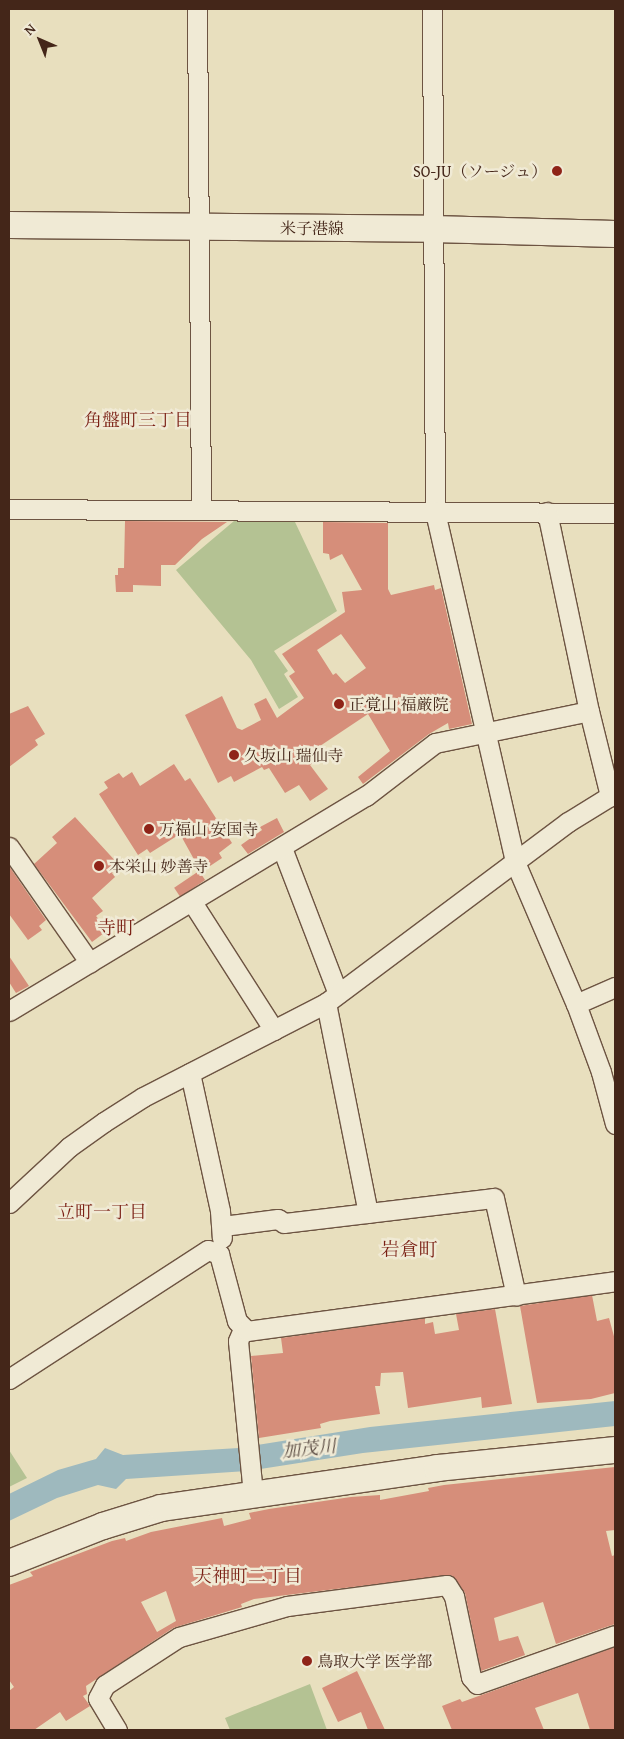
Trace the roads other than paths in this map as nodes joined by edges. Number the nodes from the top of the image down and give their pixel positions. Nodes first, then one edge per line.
1 (197, 9) edge
2 (432, 9) edge
3 (9, 225) edge
4 (197, 227) junction
5 (432, 229) junction
6 (615, 234) edge
7 (9, 508) edge
8 (201, 509) junction
9 (435, 512) junction
10 (546, 512) junction
11 (615, 513) edge
12 (590, 711) junction
13 (485, 732) junction
14 (613, 794) edge
15 (9, 847) edge
16 (282, 848) junction
17 (515, 862) junction
18 (192, 902) junction
19 (90, 962) junction
20 (615, 987) edge
21 (332, 999) junction
22 (576, 1004) junction
23 (9, 1011) edge
24 (274, 1030) junction
25 (190, 1073) junction
26 (614, 1115) edge
27 (9, 1203) edge
28 (368, 1213) junction
29 (223, 1226) junction
30 (216, 1251) junction
31 (615, 1281) edge
32 (516, 1296) junction
33 (243, 1329) junction
34 (9, 1379) edge
35 (615, 1450) edge
36 (253, 1485) junction
37 (9, 1563) edge
38 (615, 1635) edge
39 (117, 1730) edge

1 - 4 street
2 - 5 street
3 - 4 street, 米子港線
4 - 5 street, 米子港線
4 - 8 street
5 - 6 street, 米子港線
5 - 9 street
7 - 8 street
8 - 9 street
9 - 10 street
9 - 13 street
10 - 11 street
10 - 12 street
12 - 13 street
12 - 14 street
13 - 16 street
13 - 17 street
14 - 17 street
15 - 19 street
16 - 18 street
16 - 21 street
17 - 21 street
17 - 22 street
18 - 19 street
18 - 24 street
19 - 23 street
20 - 22 street
21 - 24 street
21 - 28 street
22 - 26 street
24 - 25 street
25 - 27 street
25 - 29 street
28 - 29 street
28 - 32 street
29 - 30 street
30 - 33 street
30 - 34 street
31 - 32 street
32 - 33 street
33 - 36 street
35 - 36 street
36 - 37 street
38 - 39 street

